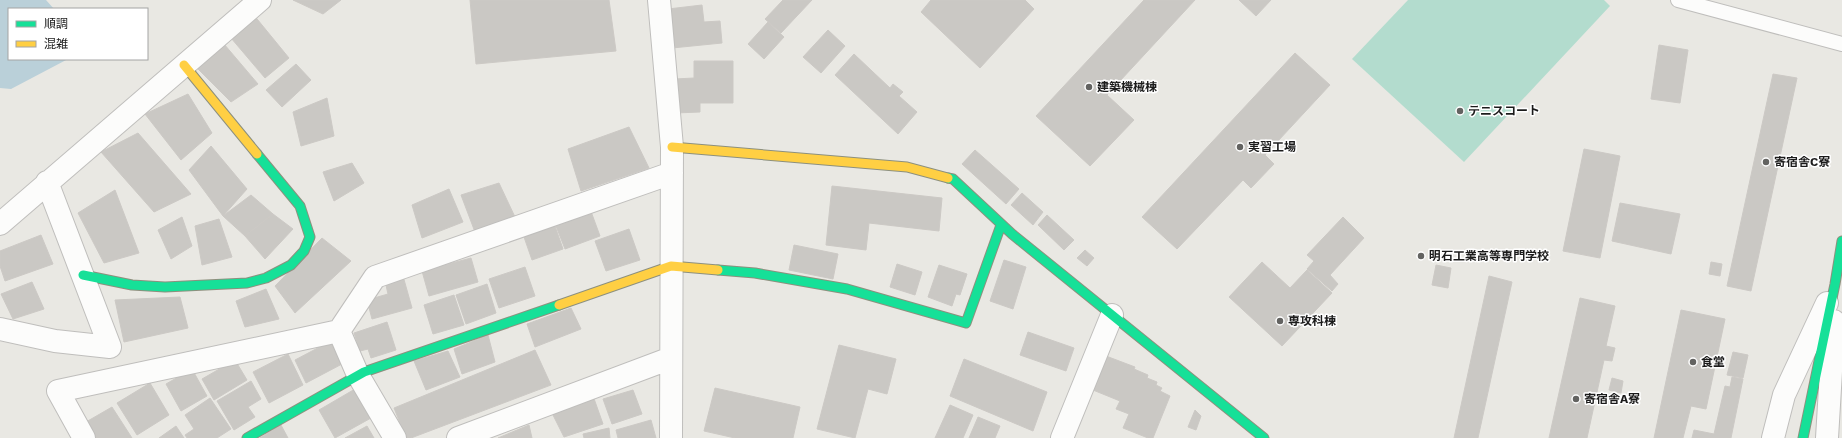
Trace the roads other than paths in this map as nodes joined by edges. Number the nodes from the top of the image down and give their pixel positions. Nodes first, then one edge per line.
1 (260, 0) edge
2 (659, 0) edge
3 (1678, 0) edge
4 (1842, 44) edge
5 (184, 65) junction
6 (672, 147) junction
7 (672, 173) junction
8 (47, 182) junction
9 (0, 224) edge
10 (1001, 225) junction
11 (1842, 240) edge
12 (671, 266) junction
13 (83, 275) junction
14 (1836, 284) junction
15 (1112, 315) junction
16 (0, 329) edge
17 (339, 331) junction
18 (671, 358) junction
19 (358, 375) junction
20 (84, 438) edge
21 (247, 438) edge
22 (394, 438) edge
23 (458, 438) edge
24 (671, 438) edge
25 (1062, 438) edge
26 (1264, 438) edge
27 (1773, 438) edge
28 (1803, 438) edge
29 (1827, 438) edge

1 - 5 street
2 - 6 street
3 - 4 lane
5 - 8 street
5 - 13 street
6 - 7 street
6 - 10 street
7 - 12 street
7 - 17 street
8 - 9 street
8 - 13 street
10 - 12 street
10 - 15 street
11 - 14 street
12 - 18 street
12 - 19 street
13 - 16 street
14 - 27 street
14 - 28 street
14 - 29 street
15 - 25 street
15 - 26 street
17 - 19 street
17 - 20 street
18 - 23 street
18 - 24 street
19 - 21 street
19 - 22 street

